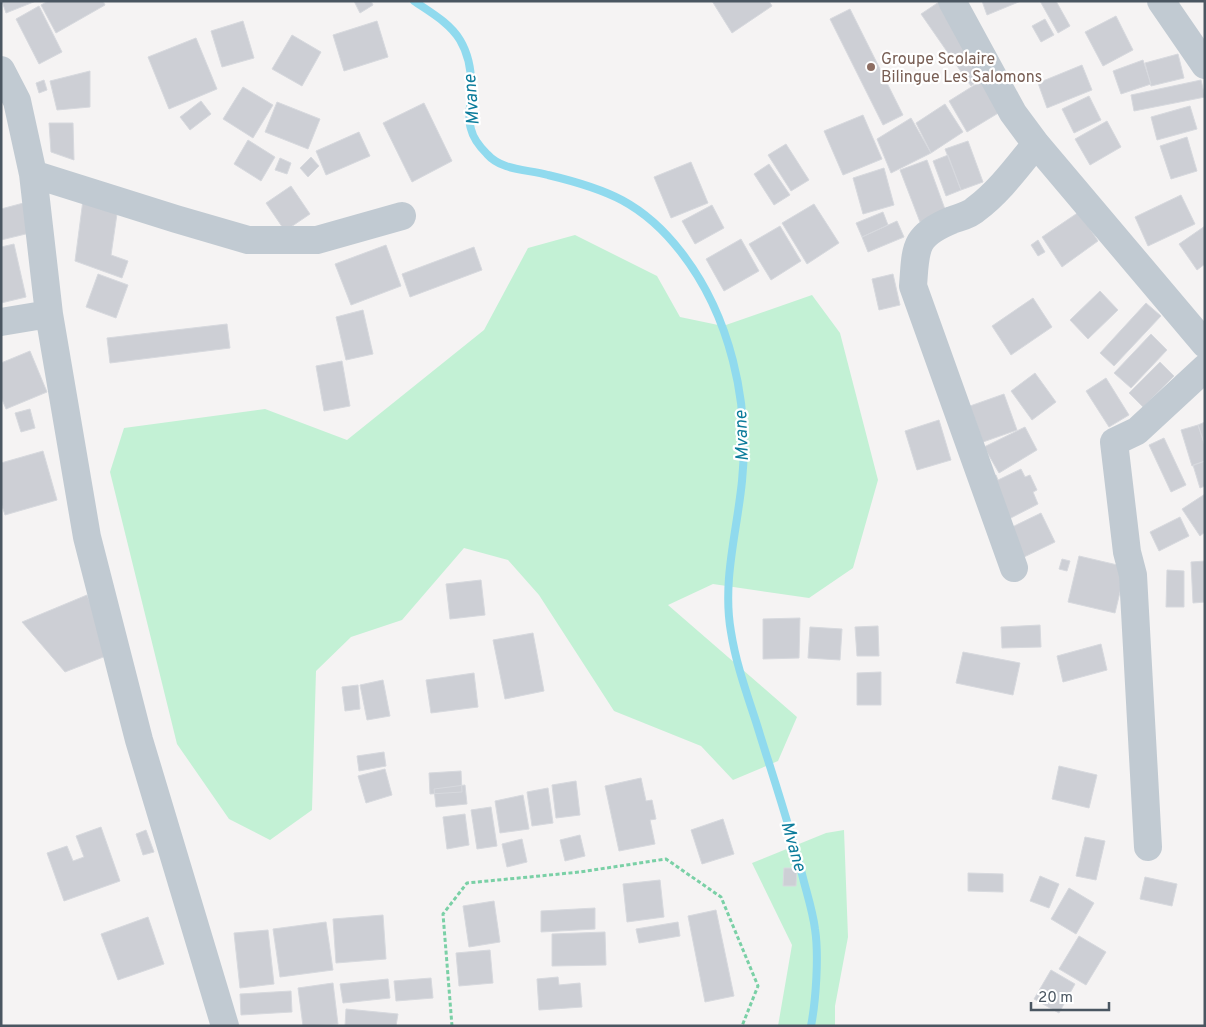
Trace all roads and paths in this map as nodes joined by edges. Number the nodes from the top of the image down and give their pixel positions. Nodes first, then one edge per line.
1 (952, 1) edge
2 (1161, 1) edge
3 (1205, 65) edge
4 (1, 70) edge
5 (1036, 144) junction
6 (33, 174) junction
7 (402, 216) dead end
8 (49, 314) junction
9 (1, 322) edge
10 (1205, 344) edge
11 (1205, 368) edge
12 (1014, 568) dead end
13 (1148, 847) dead end
14 (225, 1026) edge
15 (452, 1026) edge
16 (742, 1026) edge

1 - 5 street
2 - 3 street
4 - 6 street
5 - 10 street
5 - 12 street
6 - 7 street
6 - 8 street
8 - 9 street
8 - 14 street
11 - 13 street
15 - 16 path

